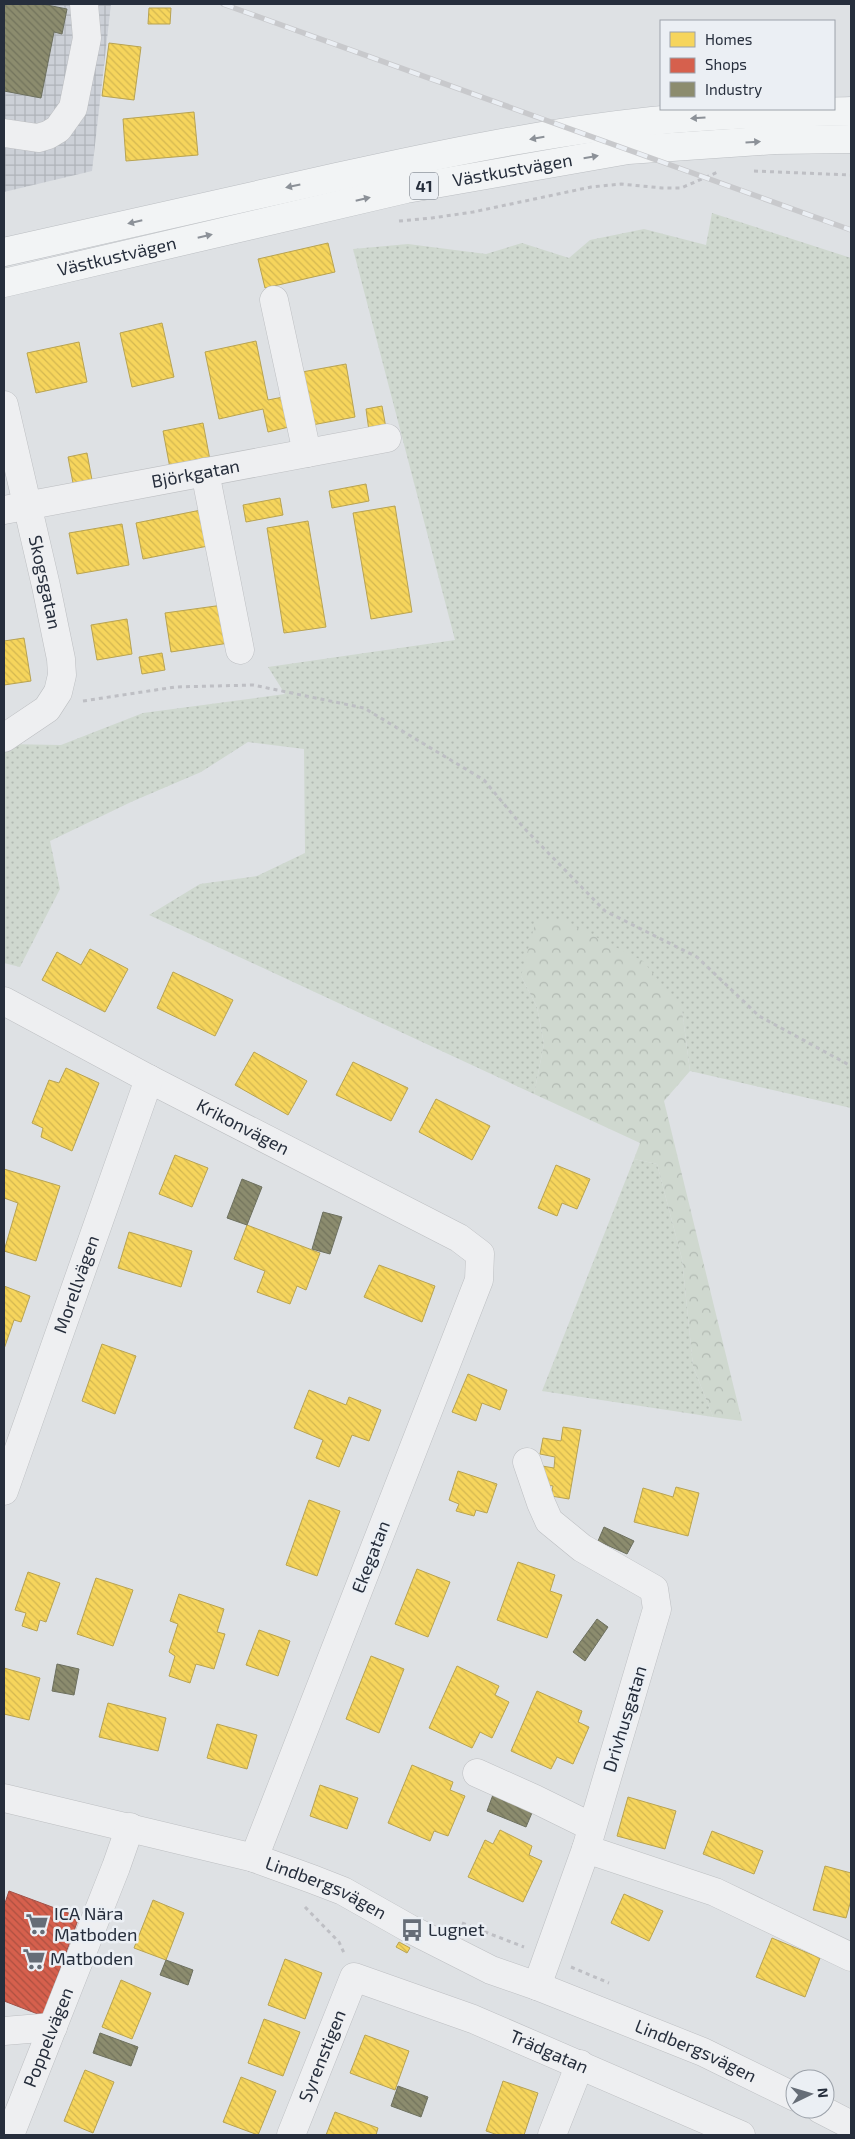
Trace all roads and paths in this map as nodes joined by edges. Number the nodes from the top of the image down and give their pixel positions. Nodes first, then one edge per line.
1 (84, 4) edge
2 (851, 111) edge
3 (4, 133) edge
4 (851, 139) edge
5 (749, 170) dead end
6 (722, 171) dead end
7 (851, 175) edge
8 (393, 221) dead end
9 (4, 252) edge
10 (4, 283) edge
11 (274, 300) dead end
12 (4, 405) edge
13 (386, 438) dead end
14 (307, 453) junction
15 (205, 472) junction
16 (16, 508) edge
17 (240, 650) dead end
18 (48, 706) junction
19 (4, 738) edge
20 (4, 1001) edge
21 (851, 1066) edge
22 (149, 1079) junction
23 (480, 1254) joint
24 (527, 1462) dead end
25 (4, 1491) edge
26 (477, 1773) dead end
27 (4, 1798) edge
28 (130, 1827) junction
29 (589, 1838) junction
30 (254, 1858) junction
31 (298, 1903) dead end
32 (851, 1957) edge
33 (354, 1977) junction
34 (537, 1986) junction
35 (52, 2027) junction
36 (4, 2031) edge
37 (580, 2064) junction
38 (785, 2092) edge
39 (10, 2135) edge
40 (291, 2135) edge
41 (552, 2135) edge
42 (741, 2135) edge

1 - 3 street
2 -> 9 main road, Västkustvägen / 41
10 -> 4 main road, Västkustvägen / 41
5 - 7 path
6 - 8 path
11 - 14 street
12 - 16 street, Skogsgatan
13 - 14 street, Björkgatan
14 - 15 street, Björkgatan
15 - 16 street, Björkgatan
15 - 17 street
16 - 18 street, Skogsgatan
18 - 19 street, Skogsgatan
18 - 21 path
20 - 22 street, Krikonvägen
22 - 23 street, Krikonvägen
22 - 25 street, Morellvägen
23 - 30 street, Ekegatan
24 - 29 street, Drivhusgatan
26 - 29 street
27 - 28 street, Lindbergsvägen
28 - 30 street, Lindbergsvägen
28 - 35 street, Poppelvägen
29 - 32 street
29 - 34 street, Drivhusgatan
30 - 34 street, Lindbergsvägen
31 - 33 path
33 - 37 street, Trädgatan
33 - 40 street, Syrenstigen
34 - 38 street, Lindbergsvägen
35 - 36 street
35 - 39 street, Poppelvägen
37 - 41 street
37 - 42 street, Trädgatan

